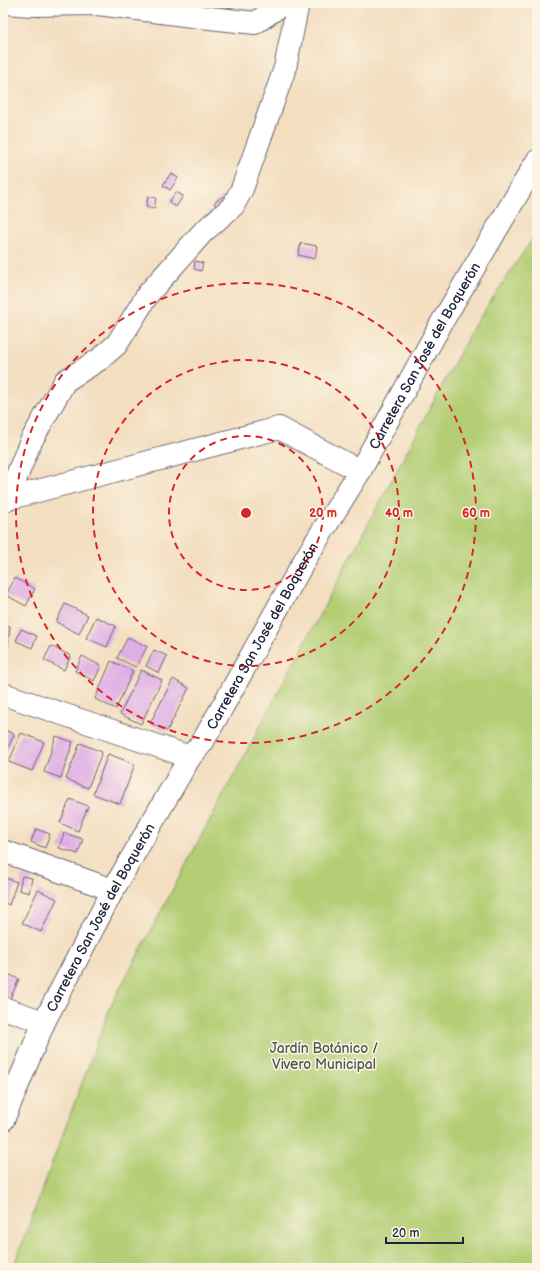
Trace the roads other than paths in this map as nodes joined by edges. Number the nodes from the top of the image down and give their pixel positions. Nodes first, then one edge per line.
1 (6, 3) edge
2 (284, 3) edge
3 (298, 3) edge
4 (140, 6) edge
5 (203, 11) edge
6 (537, 161) edge
7 (360, 471) junction
8 (5, 500) edge
9 (3, 694) edge
10 (190, 757) junction
11 (3, 851) edge
12 (113, 890) junction
13 (3, 1008) edge
14 (44, 1022) junction
15 (3, 1120) edge

1 - 4 street
2 - 5 street
3 - 8 street
4 - 5 street
6 - 7 street, Carretera San José del Boquerón
7 - 8 street
7 - 10 street, Carretera San José del Boquerón
9 - 10 street
10 - 12 street, Carretera San José del Boquerón
11 - 12 street
12 - 14 street, Carretera San José del Boquerón
13 - 14 street
14 - 15 street, Carretera San José del Boquerón

